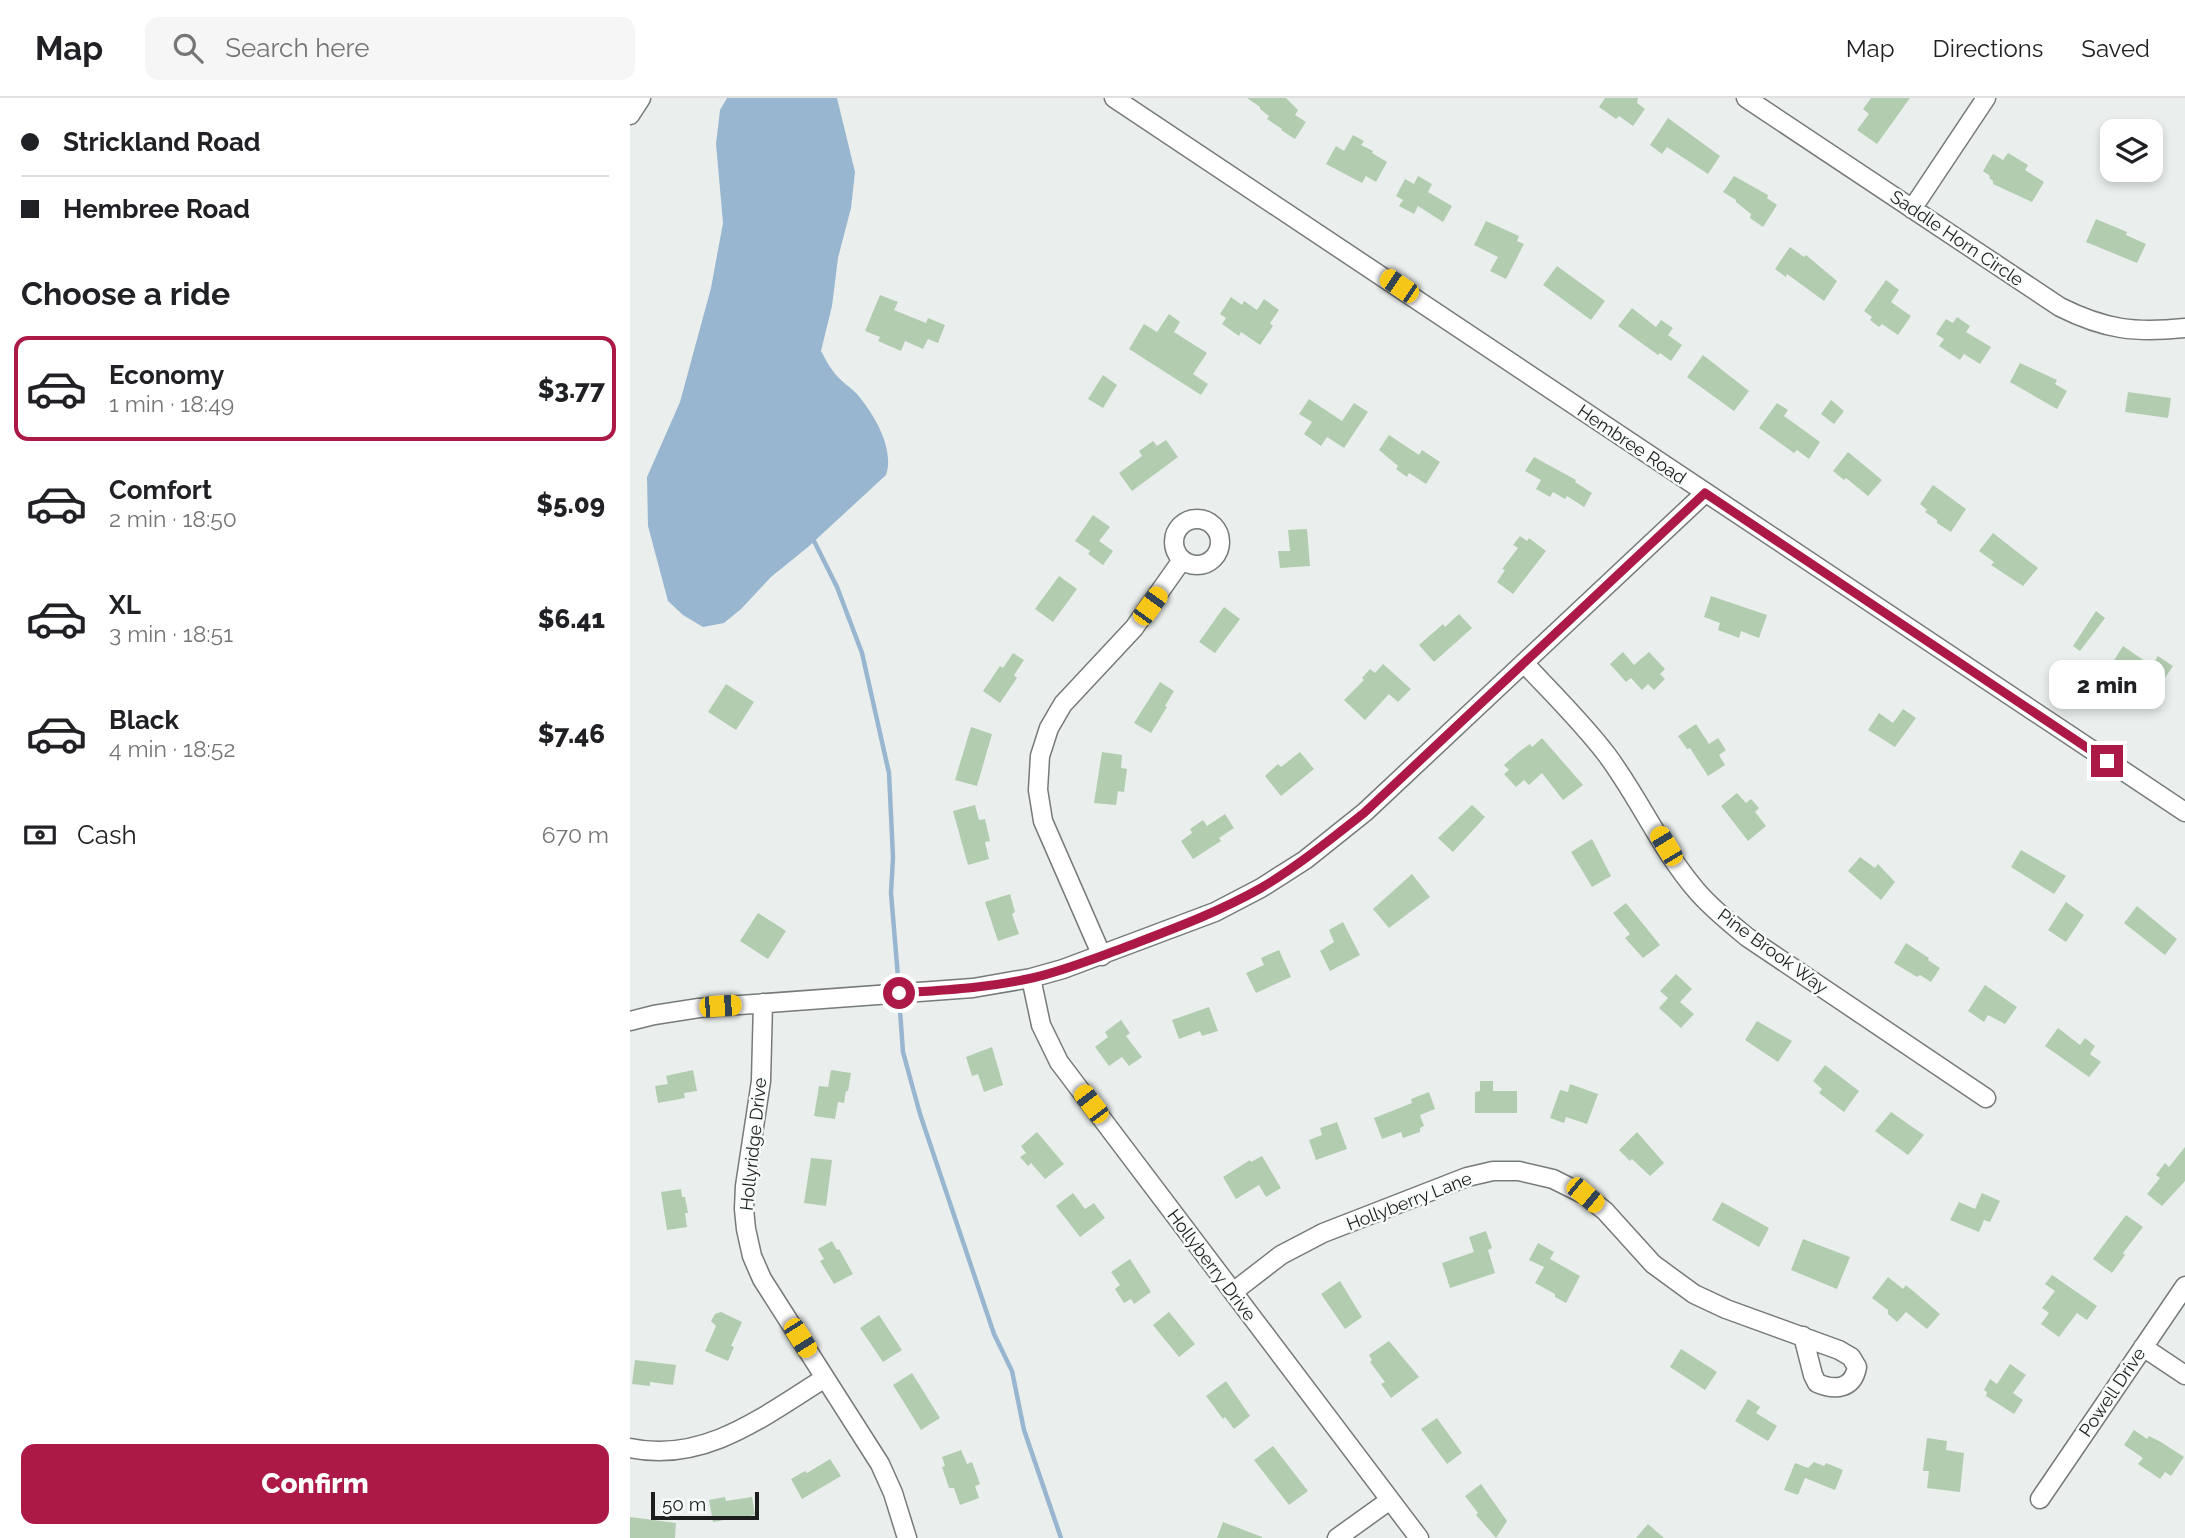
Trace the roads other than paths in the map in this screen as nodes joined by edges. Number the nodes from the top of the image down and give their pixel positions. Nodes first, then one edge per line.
1 (641, 98) edge
2 (1114, 98) edge
3 (1746, 98) edge
4 (1986, 98) edge
5 (630, 114) edge
6 (1912, 209) junction
7 (2185, 328) edge
8 (1705, 493) junction
9 (1182, 560) dead end
10 (1524, 663) junction
11 (2185, 812) edge
12 (1102, 956) junction
13 (1031, 978) junction
14 (763, 1003) junction
15 (630, 1021) edge
16 (1986, 1098) dead end
17 (2185, 1286) edge
18 (1233, 1292) junction
19 (1803, 1336) dead end
20 (2143, 1347) junction
21 (2185, 1376) edge
22 (825, 1378) junction
23 (630, 1448) edge
24 (2040, 1499) dead end
25 (1390, 1500) junction
26 (907, 1538) edge
27 (1337, 1538) edge
28 (1419, 1538) edge

1 - 5 street
2 - 8 street, Hembree Road
3 - 6 street, Saddle Horn Circle
4 - 6 street
6 - 7 street, Saddle Horn Circle
8 - 10 street
8 - 11 street, Hembree Road
9 - 12 street
10 - 12 street
10 - 16 street, Pine Brook Way
12 - 13 street
13 - 14 street
13 - 18 street, Hollyberry Drive
14 - 15 street
14 - 22 street, Hollyridge Drive
17 - 20 street, Powell Drive
18 - 19 street, Hollyberry Lane
18 - 25 street, Hollyberry Drive
20 - 21 street
20 - 24 street, Powell Drive
22 - 23 street
22 - 26 street, Hollyridge Drive
25 - 27 street
25 - 28 street, Hollyberry Drive

